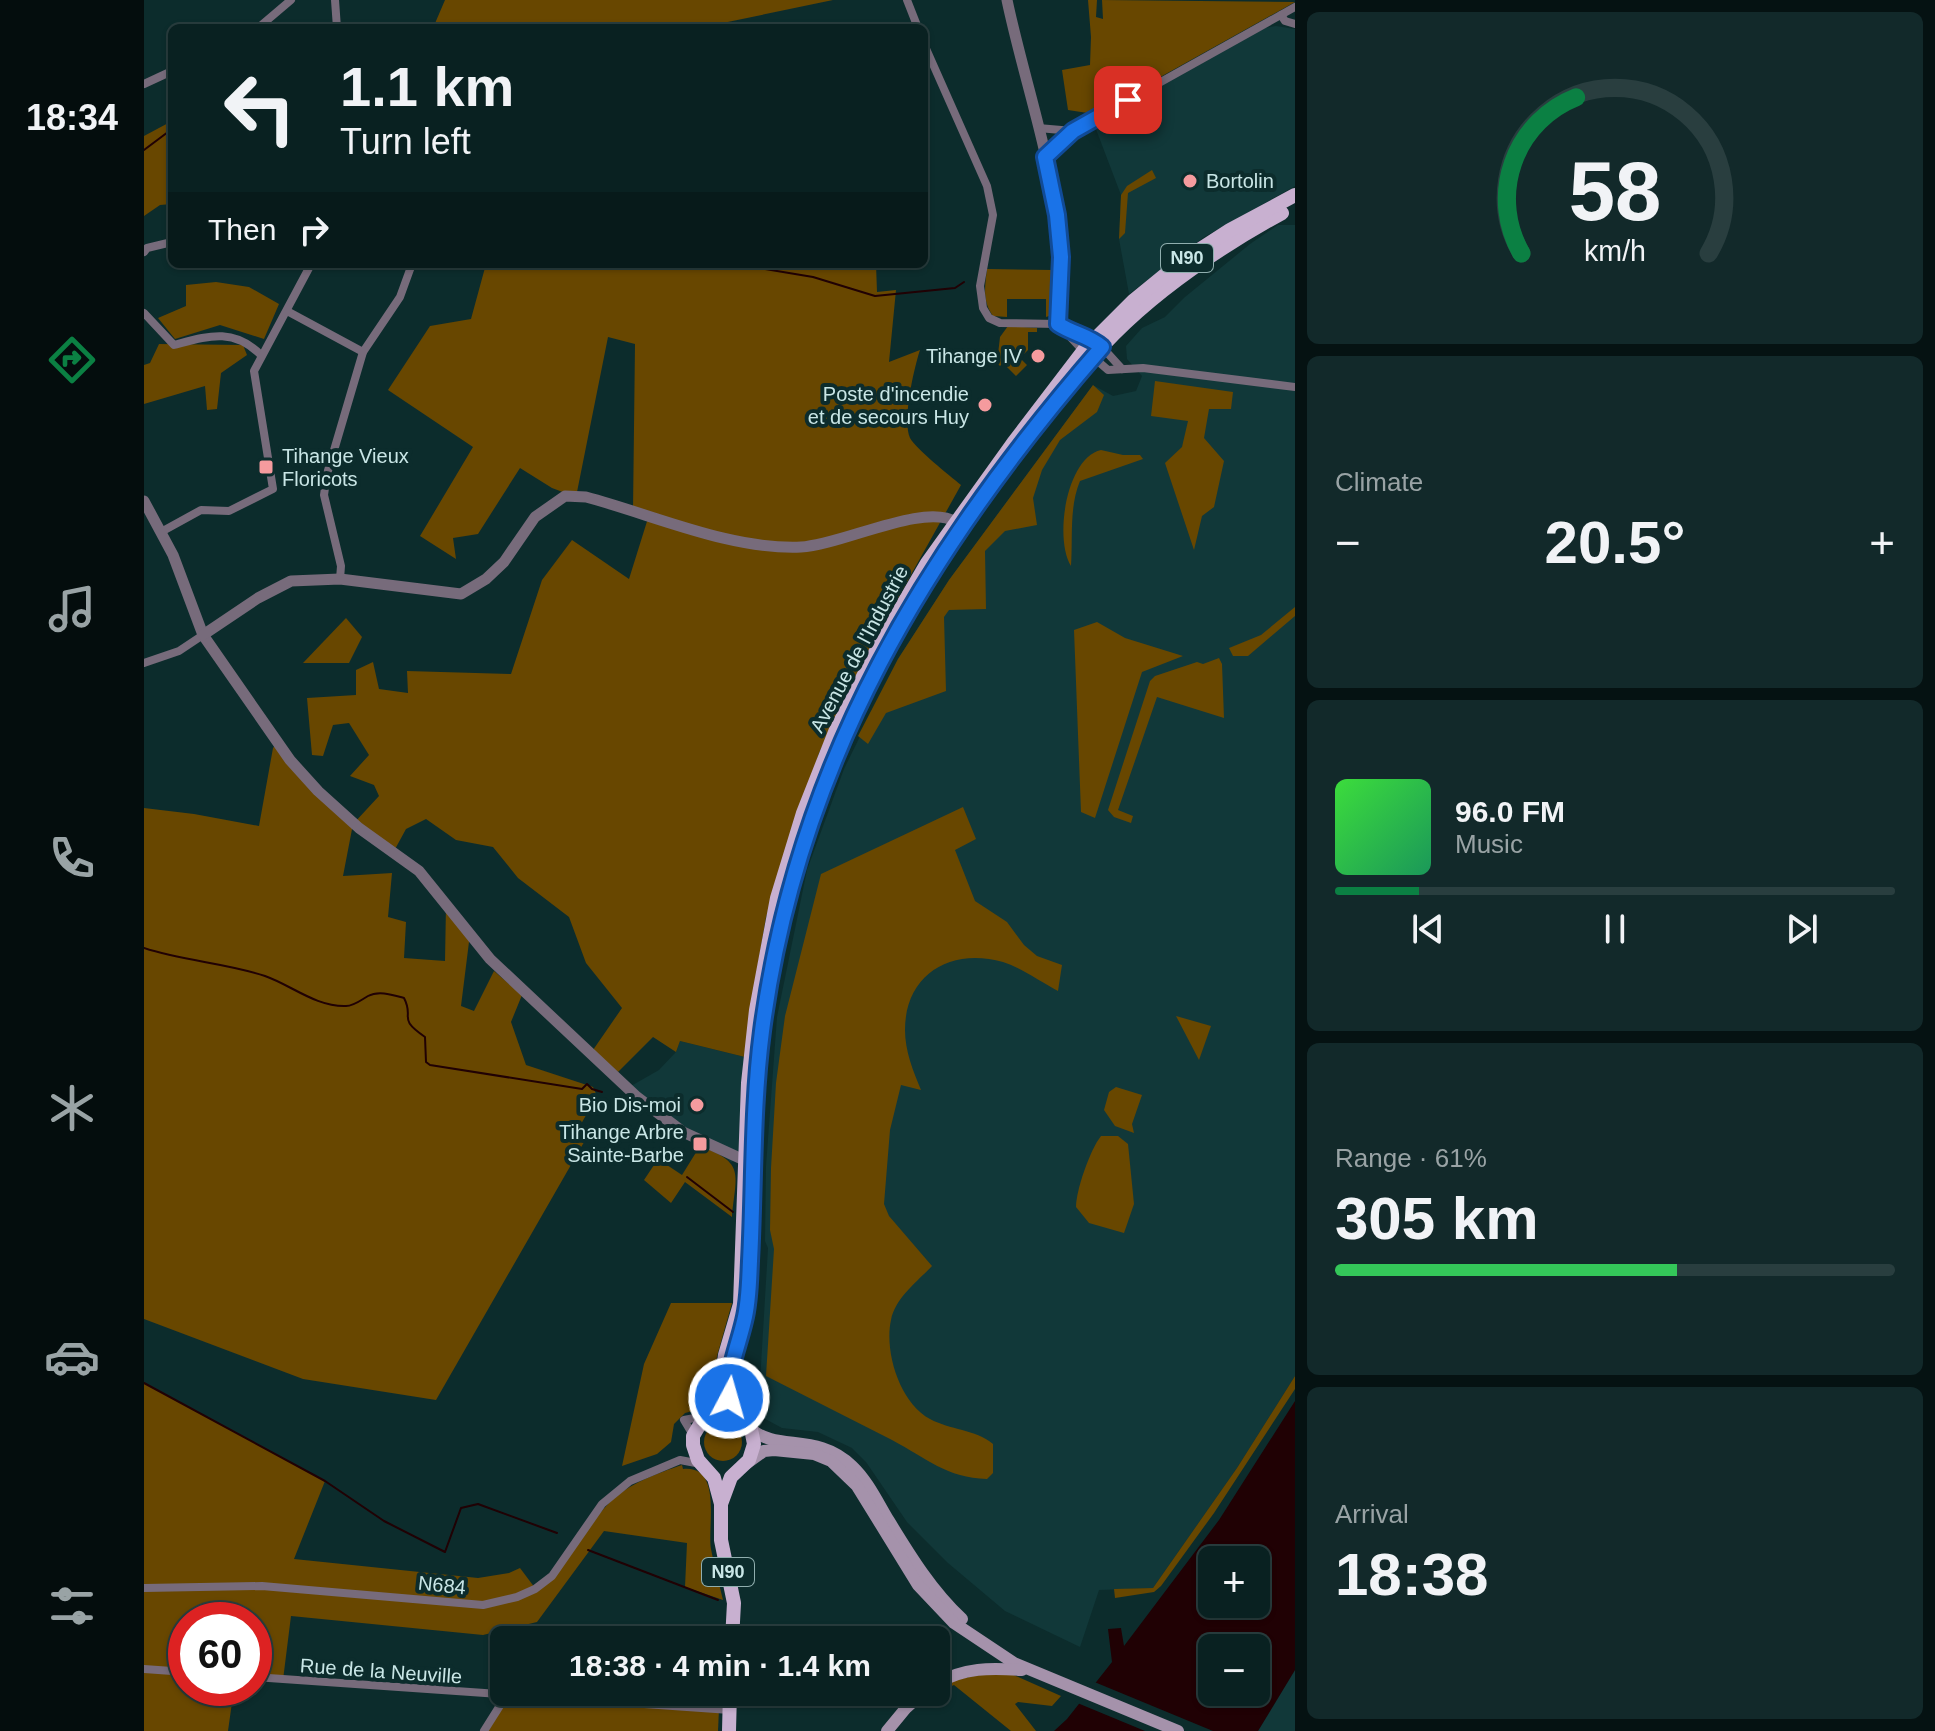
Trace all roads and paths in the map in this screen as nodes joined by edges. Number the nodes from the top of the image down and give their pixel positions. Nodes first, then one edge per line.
1 (291, 0) edge
2 (335, 0) edge
3 (907, 0) edge
4 (1007, 0) edge
5 (1295, 7) edge
6 (1281, 15) junction
7 (263, 24) edge
8 (337, 24) edge
9 (916, 24) edge
10 (1295, 24) edge
11 (928, 53) edge
12 (168, 73) edge
13 (144, 84) edge
14 (1038, 128) junction
15 (1073, 131) junction
16 (1045, 157) junction
17 (1295, 195) edge
18 (1295, 206) edge
19 (168, 243) edge
20 (144, 252) edge
21 (306, 268) edge
22 (411, 268) edge
23 (287, 311) junction
24 (144, 313) edge
25 (1058, 324) junction
26 (1090, 348) junction
27 (363, 352) junction
28 (261, 355) junction
29 (1295, 387) edge
30 (144, 501) edge
31 (971, 514) junction
32 (956, 522) junction
33 (161, 532) junction
34 (956, 539) junction
35 (340, 579) junction
36 (203, 635) junction
37 (144, 663) edge
38 (749, 1165) junction
39 (734, 1413) junction
40 (713, 1414) junction
41 (751, 1429) junction
42 (693, 1440) junction
43 (680, 1460) junction
44 (705, 1467) junction
45 (740, 1468) junction
46 (721, 1504) junction
47 (144, 1588) edge
48 (733, 1626) edge
49 (144, 1669) edge
50 (1033, 1670) junction
51 (168, 1671) edge
52 (950, 1677) edge
53 (272, 1678) edge
54 (490, 1695) edge
55 (500, 1706) edge
56 (666, 1706) edge
57 (730, 1706) edge
58 (908, 1706) edge
59 (730, 1710) junction
60 (484, 1731) edge
61 (729, 1731) edge
62 (887, 1731) edge
63 (1178, 1731) edge

1 - 7 street
2 - 8 street
3 - 9 street
4 - 14 street
5 - 6 street
6 - 10 street
6 - 15 street
11 - 25 street
12 - 13 street
14 - 15 street
14 - 16 street
15 - 16 street
16 - 25 street
17 - 26 main road, Avenue de l'Industrie / N90
18 - 26 main road, Avenue de l'Industrie / N90
19 - 20 street
21 - 23 street
22 - 27 street
23 - 27 street
23 - 28 street
24 - 28 street
25 - 26 street
26 - 29 street
26 - 31 main road, Avenue de l'Industrie / N90
26 - 32 main road, Avenue de l'Industrie / N90
27 - 35 street
28 - 33 street
30 - 33 street
31 - 32 street
31 - 34 main road, Avenue de l'Industrie / N90
32 - 34 street
32 - 35 street
32 - 38 main road, Avenue de l'Industrie / N90
33 - 36 street
34 - 38 main road, Avenue de l'Industrie / N90
35 - 36 street
36 - 37 street
36 - 38 street
38 - 39 main road, Avenue de l'Industrie / N90
38 - 40 main road, Avenue de l'Industrie / N90
39 - 40 main road
39 - 41 main road
40 - 42 main road, N90
41 - 45 main road, N90
41 - 50 main road
42 - 43 street, N684 / N684
42 - 44 main road, N90
43 - 44 street
43 - 47 street, N684 / N684
44 - 45 main road
44 - 46 main road, N90
45 - 46 main road, N90
45 - 50 main road
46 - 48 main road, N90
49 - 51 street
50 - 52 main road
50 - 63 main road
53 - 54 street, Rue de la Neuville
55 - 60 street
56 - 59 street, Rue de la Neuville
57 - 59 main road
58 - 62 main road
59 - 61 main road

